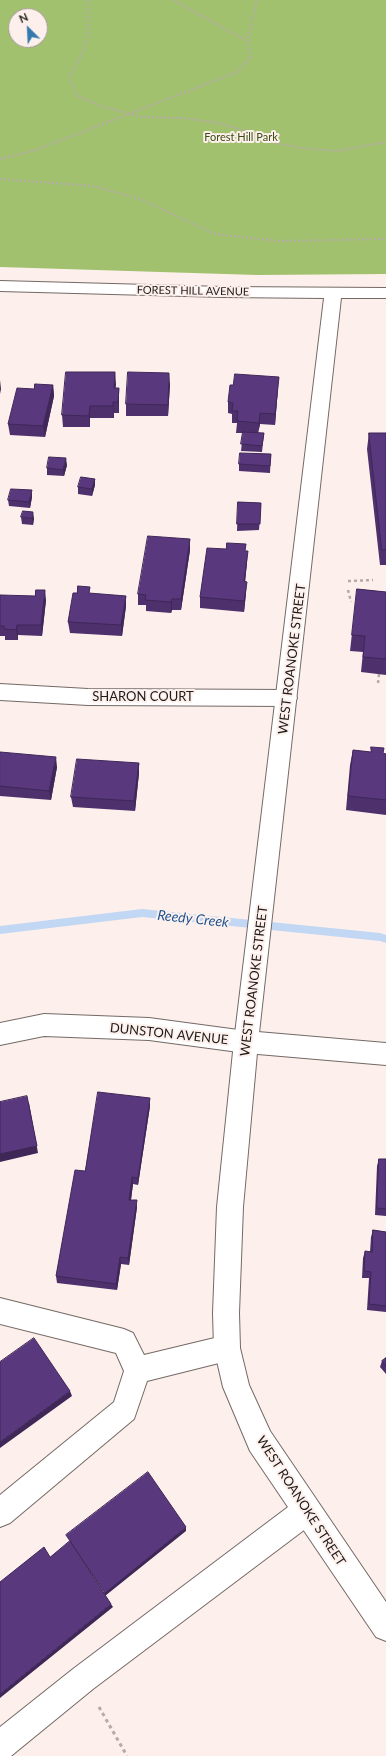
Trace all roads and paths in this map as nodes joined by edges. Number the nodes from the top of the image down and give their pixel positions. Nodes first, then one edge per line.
1 (88, 0) edge
2 (173, 0) edge
3 (256, 0) edge
4 (248, 41) junction
5 (134, 113) junction
6 (386, 142) edge
7 (0, 159) edge
8 (0, 179) edge
9 (386, 239) edge
10 (0, 286) edge
11 (386, 293) edge
12 (333, 294) junction
13 (373, 580) dead end
14 (348, 581) dead end
15 (348, 590) dead end
16 (351, 602) dead end
17 (379, 674) edge
18 (378, 683) dead end
19 (0, 692) edge
20 (287, 698) junction
21 (247, 1030) junction
22 (0, 1034) edge
23 (386, 1054) edge
24 (0, 1311) edge
25 (227, 1348) junction
26 (137, 1370) junction
27 (306, 1511) junction
28 (0, 1513) edge
29 (386, 1627) edge
30 (83, 1679) junction
31 (0, 1746) edge
32 (126, 1756) edge

1 - 5 path
2 - 4 path
3 - 4 path
4 - 5 path
5 - 6 path
5 - 7 path
8 - 9 path
10 - 12 main road, FOREST HILL AVENUE
11 - 12 main road, FOREST HILL AVENUE
12 - 20 main road, WEST ROANOKE STREET
13 - 14 path
15 - 16 path
17 - 18 path
19 - 20 main road, SHARON COURT
20 - 21 main road, WEST ROANOKE STREET
21 - 22 main road, DUNSTON AVENUE
21 - 23 main road, DUNSTON AVENUE
21 - 25 main road, WEST ROANOKE STREET
24 - 26 main road
25 - 26 main road
25 - 27 main road, WEST ROANOKE STREET
26 - 28 main road
27 - 29 main road, WEST ROANOKE STREET
27 - 30 main road
30 - 31 main road
30 - 32 path

